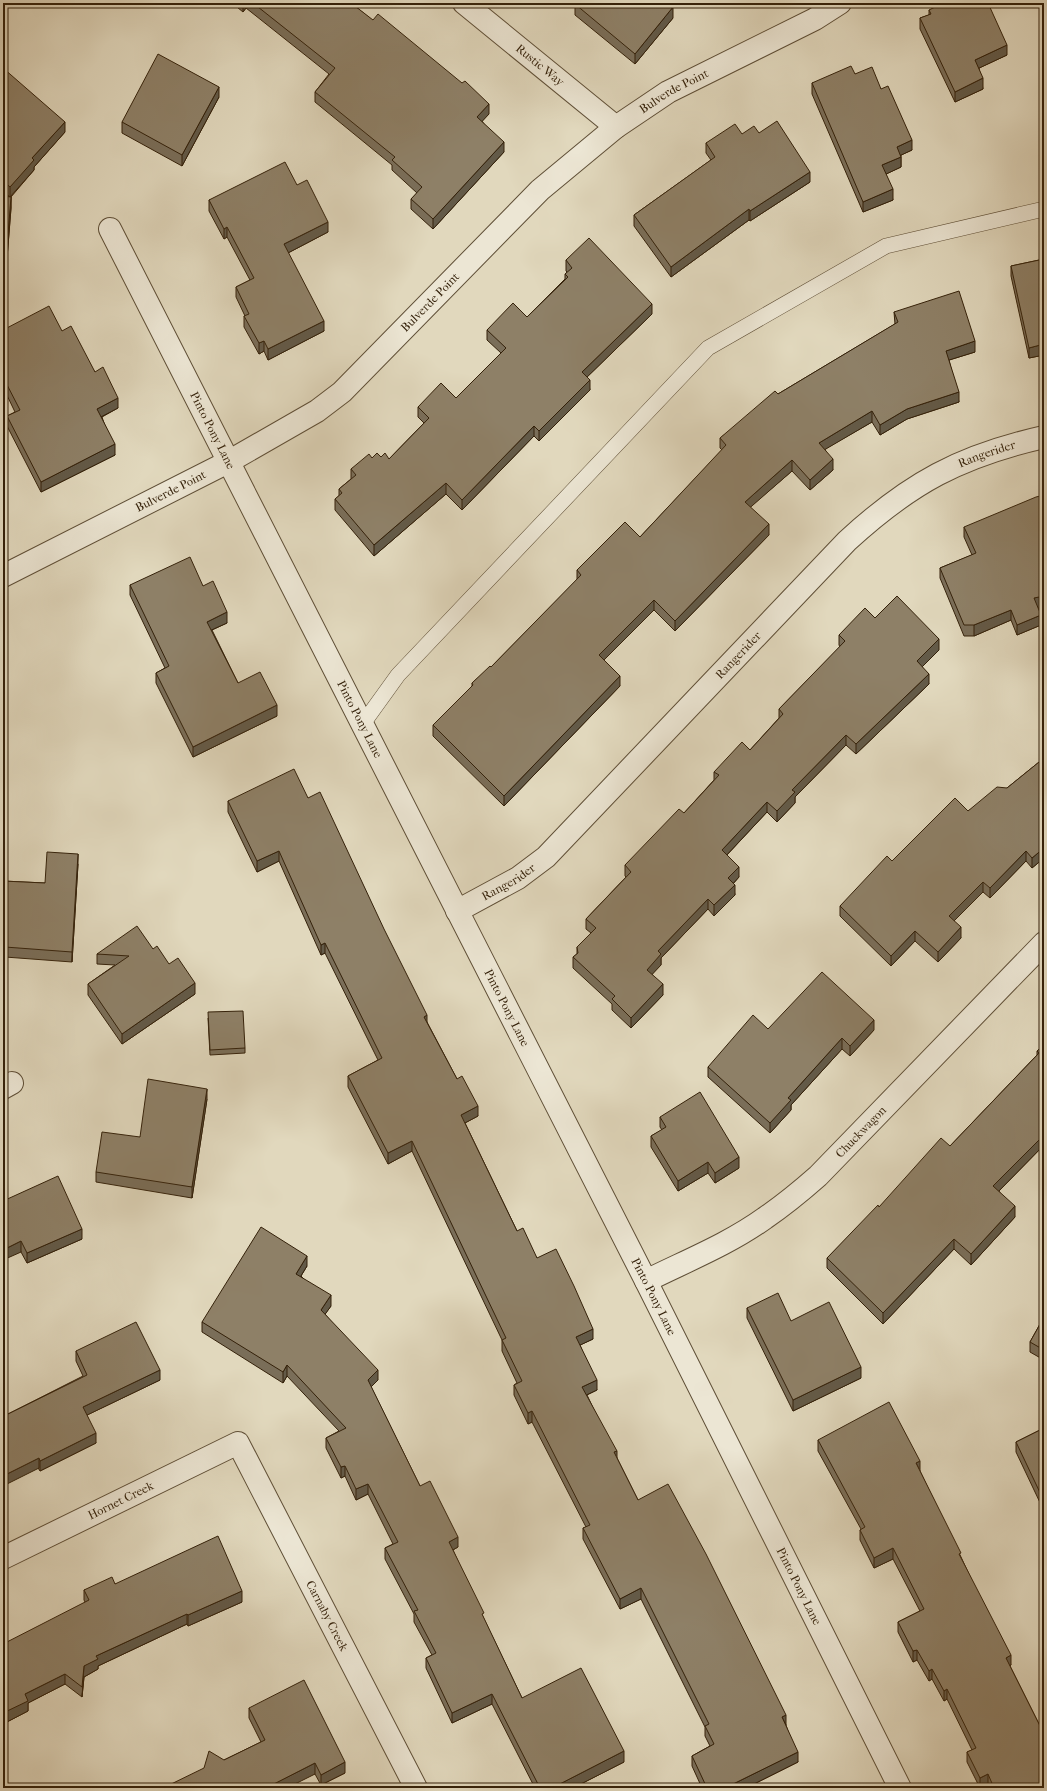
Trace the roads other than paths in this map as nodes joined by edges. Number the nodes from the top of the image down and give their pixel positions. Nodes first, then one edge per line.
1 (464, 3) edge
2 (840, 3) edge
3 (616, 127) junction
4 (1044, 210) edge
5 (110, 229) dead end
6 (1044, 437) edge
7 (228, 462) junction
8 (3, 576) edge
9 (362, 725) junction
10 (457, 911) junction
11 (1044, 943) edge
12 (646, 1281) junction
13 (238, 1443) joint
14 (3, 1558) edge
15 (416, 1788) edge
16 (900, 1788) edge

1 - 3 street, Rustic Way
2 - 3 street, Bulverde Point
3 - 7 street, Bulverde Point
4 - 9 lane
5 - 7 street, Pinto Pony Lane
6 - 10 street, Rangerider
7 - 8 street, Bulverde Point
7 - 9 street, Pinto Pony Lane
9 - 10 street, Pinto Pony Lane
10 - 12 street, Pinto Pony Lane
11 - 12 street, Chuckwagon
12 - 16 street, Pinto Pony Lane
13 - 14 street, Hornet Creek
13 - 15 street, Carnaby Creek

